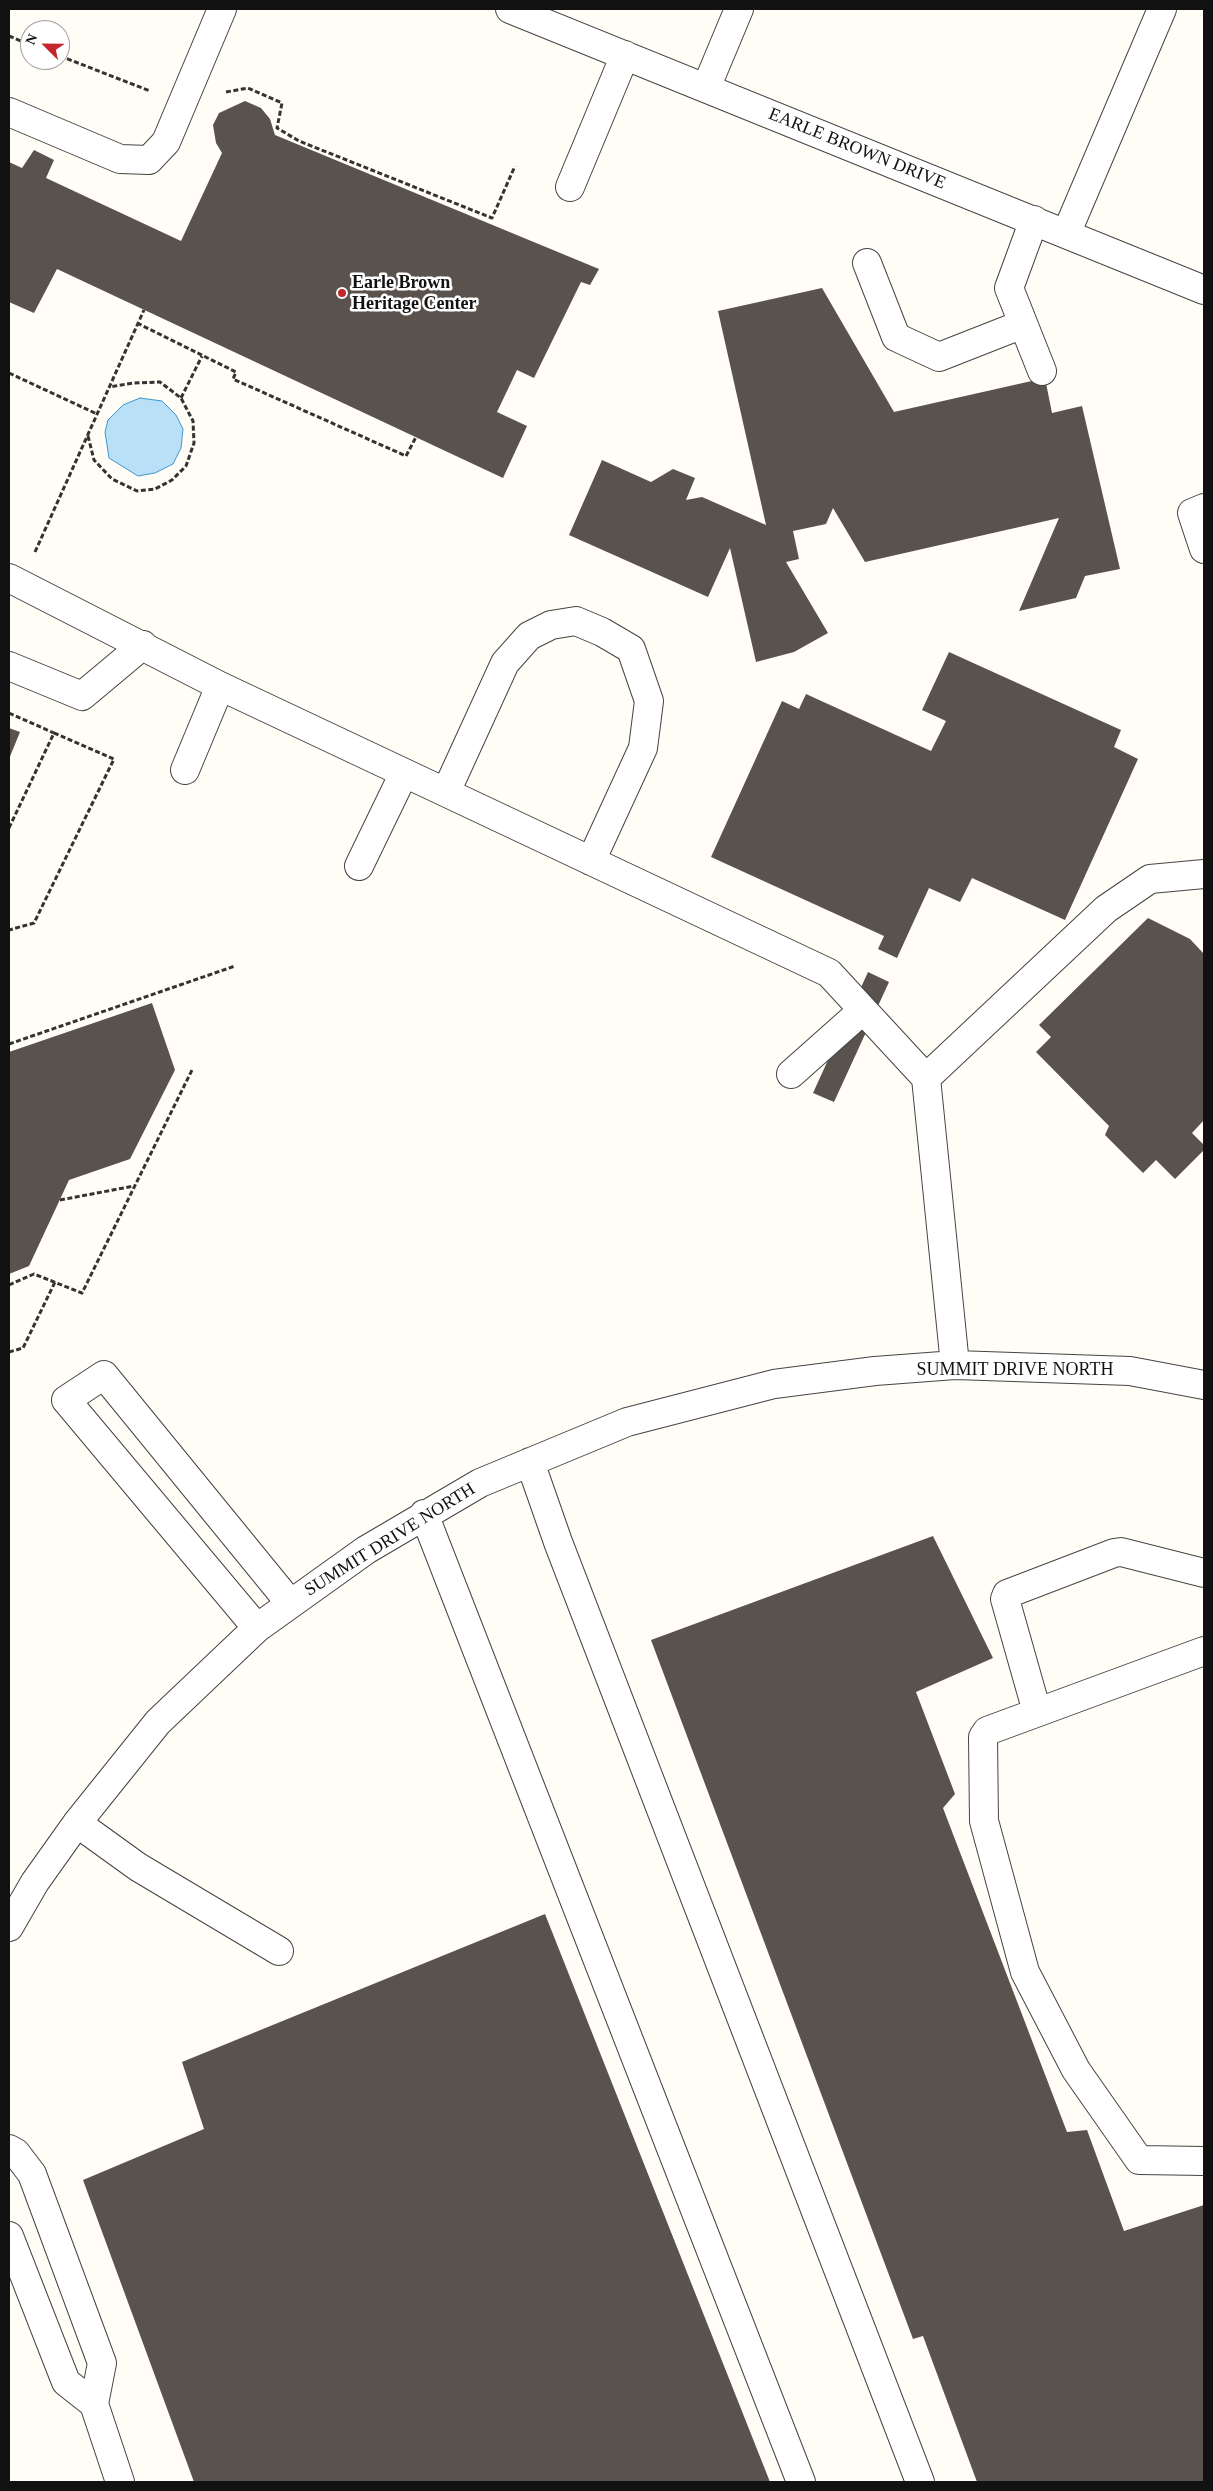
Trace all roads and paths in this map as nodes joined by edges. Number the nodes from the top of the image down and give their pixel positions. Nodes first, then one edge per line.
1 (222, 9) edge
2 (510, 9) edge
3 (739, 9) edge
4 (1162, 9) edge
5 (625, 55) junction
6 (70, 60) edge
7 (706, 88) junction
8 (224, 93) dead end
9 (183, 105) junction
10 (9, 112) edge
11 (515, 166) dead end
12 (570, 187) dead end
13 (1034, 220) junction
14 (1066, 234) junction
15 (867, 263) dead end
16 (1204, 290) edge
17 (144, 310) dead end
18 (137, 323) junction
19 (1023, 324) junction
20 (202, 356) junction
21 (1042, 371) dead end
22 (9, 372) edge
23 (109, 387) junction
24 (181, 398) junction
25 (97, 414) junction
26 (88, 435) junction
27 (416, 437) dead end
28 (1204, 508) edge
29 (1204, 549) edge
30 (15, 581) edge
31 (144, 646) junction
32 (9, 666) edge
33 (220, 686) junction
34 (9, 713) edge
35 (54, 733) junction
36 (185, 770) dead end
37 (404, 773) junction
38 (446, 792) junction
39 (9, 828) edge
40 (591, 861) junction
41 (359, 866) dead end
42 (1204, 874) edge
43 (9, 930) edge
44 (235, 966) dead end
45 (864, 1010) junction
46 (9, 1044) edge
47 (192, 1070) dead end
48 (790, 1074) dead end
49 (926, 1078) junction
50 (134, 1186) junction
51 (60, 1200) dead end
52 (55, 1282) junction
53 (9, 1285) edge
54 (9, 1352) edge
55 (955, 1366) junction
56 (1204, 1385) edge
57 (530, 1462) junction
58 (424, 1514) junction
59 (1204, 1573) edge
60 (290, 1603) junction
61 (257, 1628) junction
62 (1204, 1651) edge
63 (1037, 1712) junction
64 (76, 1823) junction
65 (9, 1927) edge
66 (279, 1951) dead end
67 (9, 2149) edge
68 (1204, 2161) edge
69 (9, 2236) edge
70 (94, 2404) junction
71 (120, 2482) edge
72 (801, 2482) edge
73 (920, 2482) edge

1 - 9 street
2 - 5 street, EARLE BROWN DRIVE
3 - 7 street
4 - 14 street
5 - 7 street, EARLE BROWN DRIVE
5 - 12 street
6 - 9 path
7 - 13 street, EARLE BROWN DRIVE
8 - 11 path
9 - 10 street
13 - 14 street, EARLE BROWN DRIVE
13 - 19 street
14 - 16 street, EARLE BROWN DRIVE
15 - 19 street
17 - 18 path
18 - 20 path
18 - 23 path
19 - 21 street
20 - 24 path
20 - 27 path
22 - 25 path
23 - 24 path
23 - 25 path
24 - 26 path
25 - 26 path
26 - 30 path
28 - 29 street
30 - 31 street
31 - 32 street
31 - 33 street
33 - 36 street
33 - 37 street
34 - 35 path
35 - 39 path
35 - 43 path
37 - 38 street
37 - 41 street
38 - 40 street
38 - 40 street
40 - 45 street
42 - 49 street
44 - 46 path
45 - 48 street
45 - 49 street
47 - 50 path
49 - 55 street
50 - 51 path
50 - 52 path
52 - 53 path
52 - 54 path
55 - 56 street, SUMMIT DRIVE NORTH
55 - 57 street, SUMMIT DRIVE NORTH
57 - 58 street, SUMMIT DRIVE NORTH
57 - 73 street
58 - 60 street, SUMMIT DRIVE NORTH
58 - 72 street
59 - 63 street
60 - 61 street, SUMMIT DRIVE NORTH
60 - 61 street
61 - 64 street, SUMMIT DRIVE NORTH
62 - 63 street
63 - 68 street
64 - 65 street, SUMMIT DRIVE NORTH
64 - 66 street
67 - 70 street
69 - 70 street
70 - 71 street

